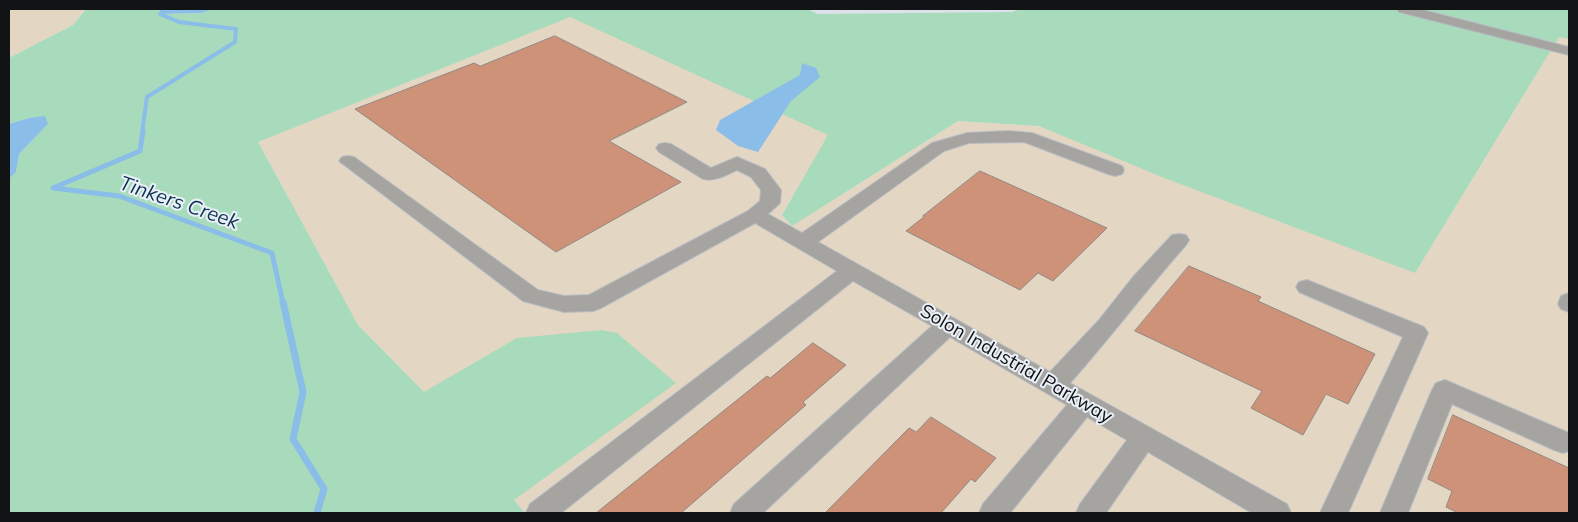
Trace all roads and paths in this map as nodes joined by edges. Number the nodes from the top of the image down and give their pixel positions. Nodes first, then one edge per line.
1 (1404, 9) edge
2 (1569, 51) edge
3 (665, 148) dead end
4 (348, 161) dead end
5 (1114, 170) dead end
6 (755, 215) junction
7 (1179, 240) dead end
8 (804, 242) junction
9 (853, 270) junction
10 (1307, 287) dead end
11 (948, 325) junction
12 (1053, 385) junction
13 (1084, 402) junction
14 (1144, 437) junction
15 (1563, 442) dead end
16 (540, 513) edge
17 (744, 513) edge
18 (993, 513) edge
19 (1090, 513) edge
20 (1277, 513) edge
21 (1334, 513) edge
22 (1394, 513) edge

1 - 2 street
3 - 6 street
4 - 6 street
5 - 8 street
6 - 8 street, Solon Industrial Parkway
7 - 12 street
8 - 9 street, Solon Industrial Parkway
9 - 11 street, Solon Industrial Parkway
9 - 16 street
10 - 21 street
11 - 12 street, Solon Industrial Parkway
11 - 17 street
12 - 13 street, Solon Industrial Parkway
13 - 14 street, Solon Industrial Parkway
13 - 18 street
14 - 19 street
14 - 20 street, Solon Industrial Parkway
15 - 22 street

